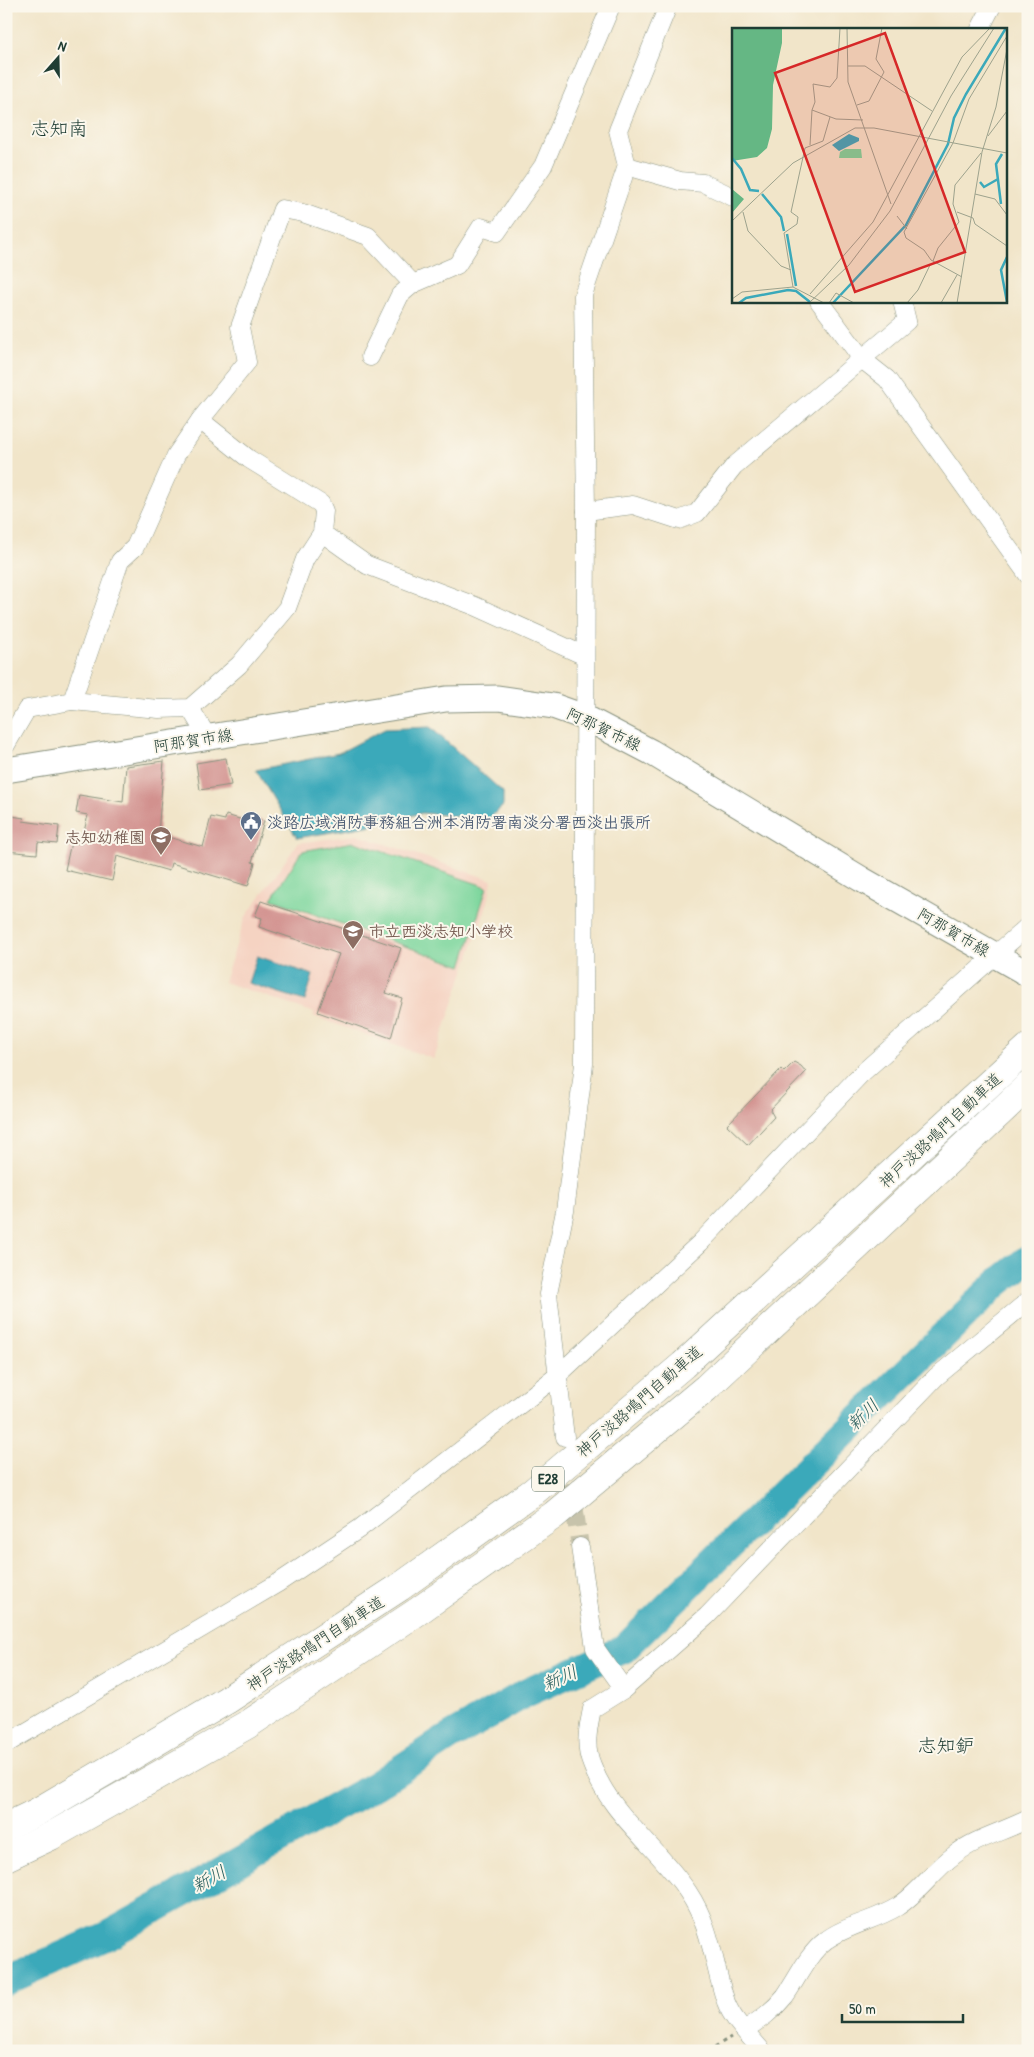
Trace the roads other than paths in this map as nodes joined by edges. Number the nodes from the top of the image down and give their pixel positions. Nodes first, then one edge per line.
1 (611, 6) edge
2 (668, 6) edge
3 (992, 6) edge
4 (981, 28) edge
5 (627, 166) junction
6 (732, 197) edge
7 (413, 284) junction
8 (820, 302) edge
9 (902, 302) edge
10 (370, 357) dead end
11 (863, 360) junction
12 (200, 420) junction
13 (586, 511) junction
14 (322, 533) junction
15 (1028, 575) edge
16 (585, 656) junction
17 (72, 702) junction
18 (190, 708) junction
19 (584, 717) junction
20 (208, 738) junction
21 (6, 745) edge
22 (6, 770) edge
23 (1028, 926) edge
24 (994, 955) junction
25 (1028, 974) edge
26 (1028, 1048) edge
27 (1028, 1086) edge
28 (1028, 1301) edge
29 (557, 1376) junction
30 (565, 1437) tunnel mouth
31 (580, 1547) tunnel mouth
32 (624, 1689) junction
33 (6, 1744) edge
34 (1028, 1819) edge
35 (6, 1827) edge
36 (6, 1857) edge
37 (744, 2030) junction
38 (762, 2051) edge

1 - 7 street
2 - 5 street
3 - 4 street
5 - 6 street
5 - 13 street
7 - 10 street
7 - 12 street
8 - 11 street
9 - 11 street
11 - 13 street
11 - 15 street
12 - 14 street
12 - 17 street
13 - 16 street
14 - 16 street
14 - 18 street
16 - 19 street
17 - 18 street
17 - 21 street
18 - 20 street
19 - 20 main road, 阿那賀市線
19 - 24 main road, 阿那賀市線
19 - 29 street
20 - 22 main road, 阿那賀市線
23 - 24 street
24 - 25 main road, 阿那賀市線
24 - 29 street
26 - 35 highway, 神戸淡路鳴門自動車道 / E28
27 - 36 highway, 神戸淡路鳴門自動車道 / E28
28 - 32 street
29 - 30 street
29 - 33 street
31 - 32 street
32 - 37 street
34 - 37 street
37 - 38 street

